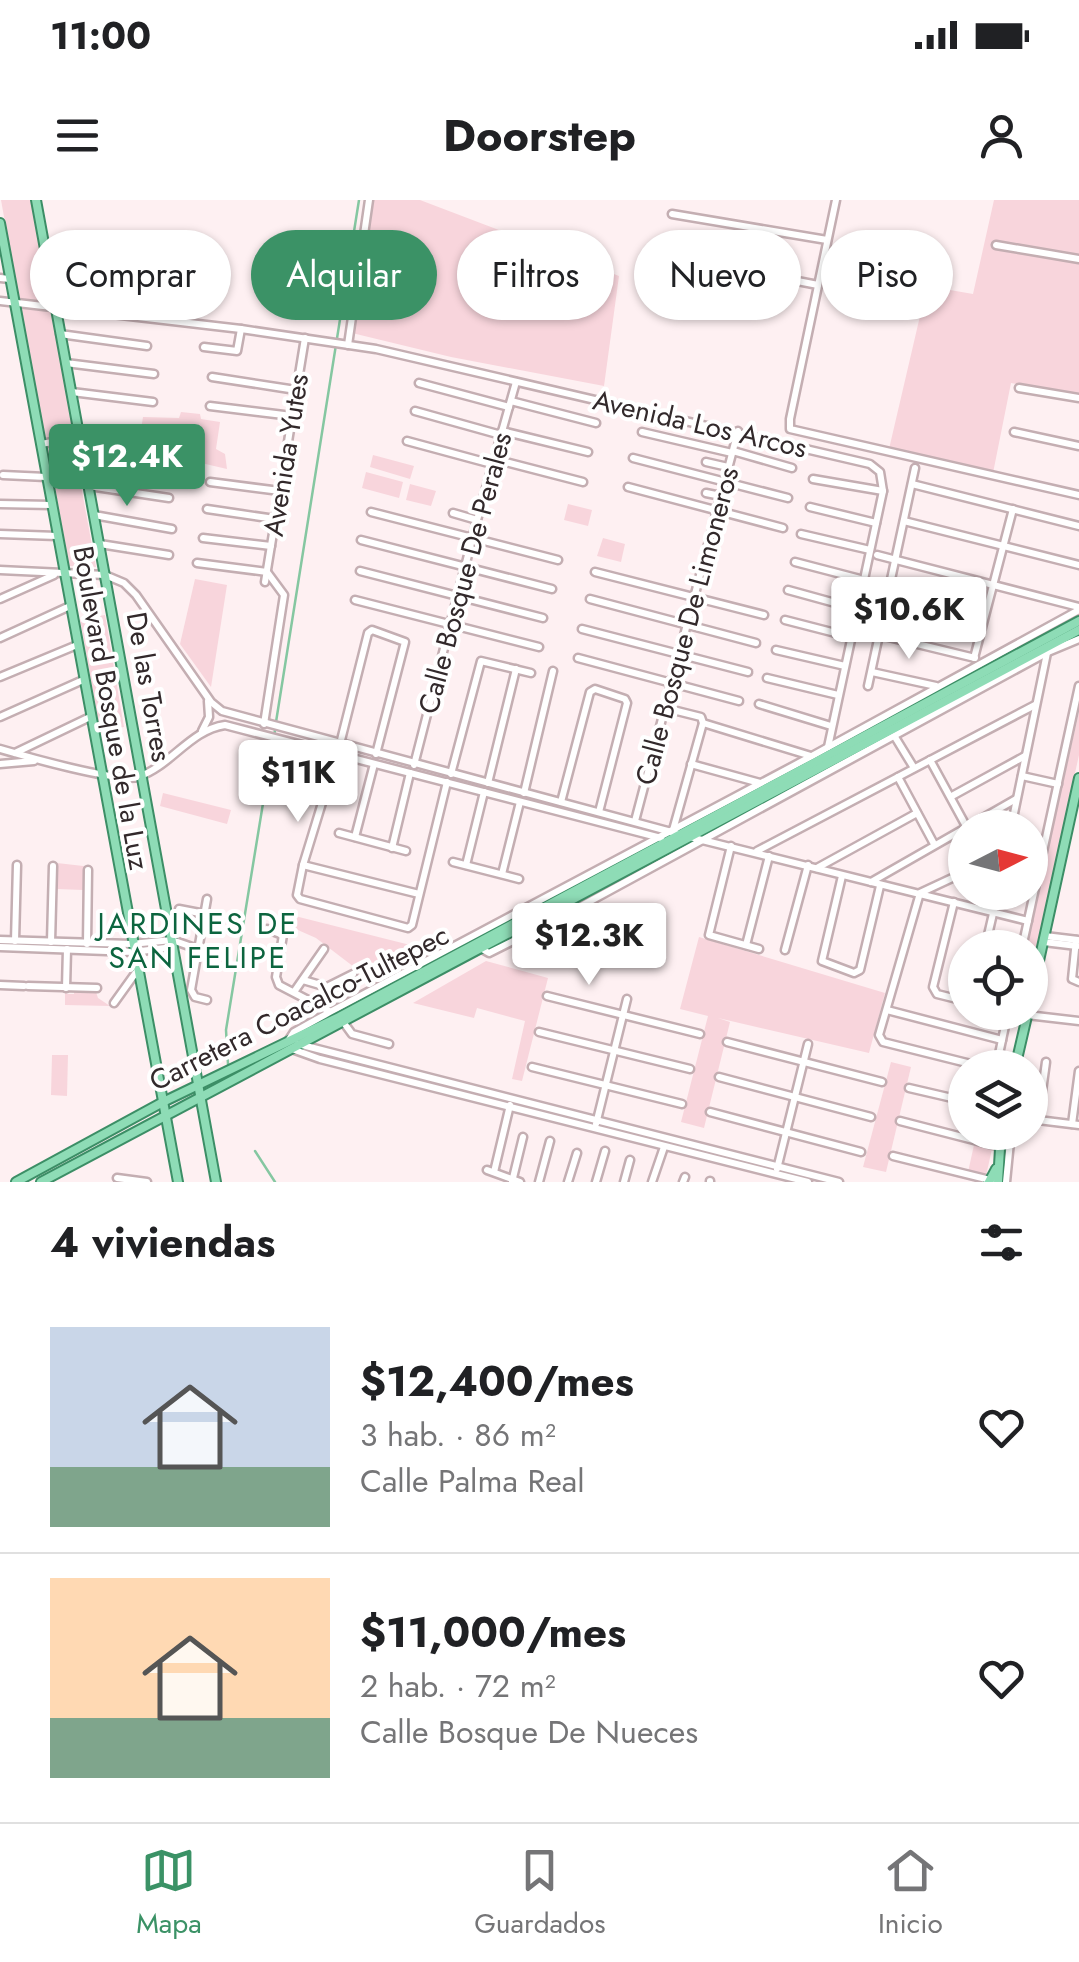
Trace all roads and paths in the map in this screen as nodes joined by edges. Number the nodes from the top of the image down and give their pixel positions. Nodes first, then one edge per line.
1 (36, 200) edge
2 (368, 200) edge
3 (836, 200) edge
4 (672, 214) dead end
5 (0, 223) edge
6 (41, 230) edge
7 (829, 230) edge
8 (821, 239) edge
9 (996, 244) dead end
10 (1079, 259) edge
11 (821, 270) edge
12 (5, 279) edge
13 (801, 282) edge
14 (818, 285) junction
15 (0, 301) edge
16 (14, 302) junction
17 (30, 304) edge
18 (58, 320) edge
19 (168, 320) edge
20 (241, 329) junction
21 (60, 334) junction
22 (305, 338) junction
23 (346, 345) junction
24 (147, 346) dead end
25 (204, 347) dead end
26 (66, 363) junction
27 (154, 374) dead end
28 (212, 377) dead end
29 (516, 382) junction
30 (419, 383) dead end
31 (1019, 388) dead end
32 (296, 390) junction
33 (72, 392) junction
34 (1079, 398) edge
35 (154, 402) dead end
36 (510, 404) junction
37 (210, 406) dead end
38 (415, 411) dead end
39 (292, 416) junction
40 (596, 424) dead end
41 (738, 431) junction
42 (642, 432) dead end
43 (1014, 432) dead end
44 (502, 433) junction
45 (80, 436) junction
46 (116, 441) dead end
47 (406, 442) dead end
48 (41, 444) junction
49 (1079, 446) edge
50 (588, 452) dead end
51 (732, 452) junction
52 (84, 457) junction
53 (634, 458) dead end
54 (493, 461) junction
55 (706, 462) dead end
56 (728, 468) junction
57 (792, 468) dead end
58 (915, 468) dead end
59 (171, 471) dead end
60 (3, 475) dead end
61 (46, 477) junction
62 (813, 479) dead end
63 (725, 481) junction
64 (210, 482) dead end
65 (582, 482) dead end
66 (912, 484) junction
67 (89, 486) junction
68 (628, 487) dead end
69 (280, 491) junction
70 (883, 492) junction
71 (706, 493) dead end
72 (1079, 494) edge
73 (721, 496) junction
74 (169, 498) dead end
75 (788, 498) dead end
76 (0, 504) edge
77 (52, 506) junction
78 (810, 507) dead end
79 (718, 509) junction
80 (1013, 509) junction
81 (206, 510) dead end
82 (372, 512) dead end
83 (453, 513) dead end
84 (94, 514) junction
85 (275, 519) junction
86 (477, 520) junction
87 (904, 522) junction
88 (876, 523) junction
89 (1079, 526) edge
90 (172, 528) dead end
91 (783, 528) dead end
92 (0, 534) edge
93 (801, 534) dead end
94 (57, 536) junction
95 (203, 538) dead end
96 (472, 538) junction
97 (361, 540) dead end
98 (100, 544) junction
99 (271, 546) junction
100 (1002, 547) junction
101 (874, 552) junction
102 (169, 555) dead end
103 (896, 559) junction
104 (558, 560) dead end
105 (795, 562) dead end
106 (198, 563) dead end
107 (1079, 565) edge
108 (465, 566) junction
109 (0, 570) edge
110 (360, 571) dead end
111 (267, 572) junction
112 (595, 572) dead end
113 (60, 574) junction
114 (106, 575) junction
115 (864, 580) junction
116 (265, 582) dead end
117 (992, 584) junction
118 (552, 589) dead end
119 (788, 590) dead end
120 (458, 596) junction
121 (888, 596) junction
122 (0, 598) edge
123 (694, 598) junction
124 (590, 599) dead end
125 (355, 600) dead end
126 (70, 606) junction
127 (857, 608) junction
128 (1079, 609) edge
129 (764, 616) dead end
130 (543, 618) dead end
131 (786, 620) dead end
132 (982, 620) junction
133 (1079, 621) edge
134 (450, 624) junction
135 (687, 624) junction
136 (582, 629) dead end
137 (1078, 633) edge
138 (880, 635) junction
139 (851, 637) junction
140 (0, 638) edge
141 (756, 642) dead end
142 (77, 645) junction
143 (540, 647) dead end
144 (776, 650) dead end
145 (1048, 652) junction
146 (679, 655) junction
147 (578, 658) dead end
148 (974, 658) junction
149 (985, 662) junction
150 (845, 666) junction
151 (516, 669) junction
152 (553, 672) dead end
153 (748, 672) dead end
154 (872, 672) junction
155 (532, 673) dead end
156 (0, 678) edge
157 (767, 678) dead end
158 (83, 680) junction
159 (672, 683) junction
160 (868, 686) dead end
161 (938, 686) junction
162 (1079, 686) edge
163 (206, 695) junction
164 (838, 695) junction
165 (739, 701) dead end
166 (759, 704) dead end
167 (1035, 705) junction
168 (666, 708) junction
169 (0, 716) edge
170 (90, 717) junction
171 (266, 724) junction
172 (703, 724) junction
173 (832, 726) junction
174 (198, 735) junction
175 (895, 737) junction
176 (325, 740) junction
177 (340, 744) junction
178 (828, 747) junction
179 (0, 749) edge
180 (323, 750) junction
181 (14, 753) junction
182 (337, 754) junction
183 (376, 754) junction
184 (1026, 755) junction
185 (812, 756) junction
186 (44, 760) junction
187 (930, 760) junction
188 (0, 764) edge
189 (374, 764) junction
190 (691, 764) junction
191 (914, 768) junction
192 (412, 769) junction
193 (100, 773) junction
194 (142, 776) junction
195 (1022, 776) junction
196 (898, 777) junction
197 (449, 778) junction
198 (1079, 778) edge
199 (466, 782) junction
200 (488, 783) junction
201 (760, 784) junction
202 (1058, 784) junction
203 (484, 792) junction
204 (952, 796) junction
205 (522, 797) junction
206 (1017, 798) junction
207 (561, 802) junction
208 (1076, 809) edge
209 (959, 810) edge
210 (995, 810) edge
211 (1015, 810) edge
212 (598, 812) junction
213 (917, 812) junction
214 (616, 816) junction
215 (635, 821) junction
216 (614, 826) junction
217 (340, 834) dead end
218 (681, 836) junction
219 (948, 836) edge
220 (355, 837) junction
221 (659, 838) junction
222 (707, 840) junction
223 (934, 844) junction
224 (730, 846) junction
225 (392, 848) junction
226 (406, 851) dead end
227 (755, 852) junction
228 (769, 856) junction
229 (454, 862) dead end
230 (17, 865) dead end
231 (303, 865) junction
232 (466, 865) junction
233 (53, 866) dead end
234 (812, 867) junction
235 (88, 870) dead end
236 (502, 874) junction
237 (842, 876) junction
238 (519, 879) dead end
239 (948, 880) edge
240 (870, 882) junction
241 (880, 886) junction
242 (419, 894) junction
243 (920, 894) junction
244 (207, 899) dead end
245 (948, 901) edge
246 (178, 909) dead end
247 (952, 910) edge
248 (986, 910) edge
249 (994, 912) junction
250 (204, 914) junction
251 (1028, 921) junction
252 (266, 929) dead end
253 (990, 930) edge
254 (1026, 930) edge
255 (1046, 930) edge
256 (1048, 939) edge
257 (15, 941) junction
258 (50, 942) junction
259 (1077, 943) edge
260 (0, 944) edge
261 (87, 944) junction
262 (176, 945) junction
263 (746, 945) junction
264 (67, 946) junction
265 (132, 948) junction
266 (759, 948) dead end
267 (482, 949) junction
268 (324, 950) dead end
269 (786, 950) dead end
270 (198, 951) junction
271 (215, 955) dead end
272 (137, 971) junction
273 (353, 974) dead end
274 (303, 980) junction
275 (1079, 982) edge
276 (0, 985) edge
277 (66, 988) junction
278 (98, 988) dead end
279 (294, 992) junction
280 (547, 996) dead end
281 (948, 997) edge
282 (627, 999) dead end
283 (206, 1000) dead end
284 (114, 1003) dead end
285 (886, 1010) junction
286 (330, 1012) junction
287 (622, 1015) junction
288 (1048, 1017) edge
289 (1079, 1021) edge
290 (344, 1023) junction
291 (1004, 1030) edge
292 (539, 1032) dead end
293 (700, 1034) dead end
294 (1002, 1040) junction
295 (288, 1041) junction
296 (727, 1042) dead end
297 (389, 1044) dead end
298 (808, 1044) dead end
299 (298, 1048) junction
300 (1000, 1050) edge
301 (614, 1051) junction
302 (948, 1057) edge
303 (804, 1062) junction
304 (532, 1068) dead end
305 (690, 1069) dead end
306 (1079, 1071) edge
307 (719, 1077) dead end
308 (882, 1082) dead end
309 (200, 1083) junction
310 (605, 1086) junction
311 (909, 1088) dead end
312 (202, 1097) junction
313 (795, 1097) junction
314 (948, 1097) edge
315 (163, 1102) junction
316 (682, 1104) dead end
317 (510, 1105) junction
318 (542, 1110) junction
319 (710, 1112) dead end
320 (166, 1116) junction
321 (871, 1116) dead end
322 (900, 1121) dead end
323 (1048, 1121) edge
324 (1076, 1124) edge
325 (596, 1125) junction
326 (786, 1132) junction
327 (948, 1133) edge
328 (524, 1137) dead end
329 (550, 1141) dead end
330 (664, 1147) junction
331 (998, 1150) edge
332 (1010, 1150) edge
333 (605, 1152) dead end
334 (861, 1152) dead end
335 (577, 1153) dead end
336 (64, 1156) junction
337 (893, 1156) dead end
338 (630, 1160) dead end
339 (734, 1160) junction
340 (71, 1167) junction
341 (776, 1171) junction
342 (117, 1178) dead end
343 (515, 1181) edge
344 (994, 1181) edge
345 (16, 1182) edge
346 (41, 1182) edge
347 (147, 1182) edge
348 (178, 1182) edge
349 (216, 1182) edge
350 (539, 1182) edge
351 (568, 1182) edge
352 (596, 1182) edge
353 (624, 1182) edge
354 (652, 1182) edge
355 (808, 1182) edge
356 (840, 1182) edge
357 (1006, 1182) edge

1 - 6 main road, De las Torres
2 - 23 street
3 - 7 street
4 - 8 street
5 - 12 main road, Boulevard Bosque de la Luz
9 - 10 street
11 - 14 street
12 - 16 main road, Boulevard Bosque de la Luz
13 - 14 street
14 - 72 street
15 - 16 street, Avenida Los Arcos
16 - 17 street, Avenida Los Arcos
16 - 48 main road, Boulevard Bosque de la Luz
18 - 21 main road, De las Torres
19 - 20 street, Avenida Los Arcos
20 - 22 street, Avenida Los Arcos
20 - 25 street
21 - 24 street
21 - 26 main road, De las Torres
22 - 23 street, Avenida Los Arcos
22 - 32 street, Avenida Yutes
23 - 29 street, Avenida Los Arcos
26 - 27 street
26 - 33 main road, De las Torres
28 - 32 street
29 - 36 street, Calle Bosque De Perales
29 - 41 street, Avenida Los Arcos
30 - 36 street
31 - 34 street
32 - 39 street, Avenida Yutes
33 - 35 street
33 - 45 main road, De las Torres
36 - 40 street
36 - 44 street, Calle Bosque De Perales
37 - 39 street
38 - 44 street
39 - 69 street, Avenida Yutes
41 - 51 street, Calle Bosque De Limoneros
41 - 70 street, Avenida Los Arcos
42 - 51 street
43 - 49 street
44 - 50 street
44 - 54 street, Calle Bosque De Perales
45 - 46 street
45 - 48 street
45 - 52 main road, De las Torres
47 - 54 street
48 - 61 main road, Boulevard Bosque de la Luz
51 - 56 street, Calle Bosque De Limoneros
51 - 57 street
52 - 59 street
52 - 67 main road, De las Torres
53 - 63 street
54 - 65 street
54 - 86 street, Calle Bosque De Perales
55 - 56 street
56 - 63 street, Calle Bosque De Limoneros
58 - 66 street
60 - 61 street
61 - 77 main road, Boulevard Bosque de la Luz
62 - 70 street
63 - 73 street, Calle Bosque De Limoneros
63 - 75 street
64 - 69 street
66 - 80 street
66 - 87 street
67 - 74 street
67 - 84 main road, De las Torres
68 - 79 street
69 - 85 street, Avenida Yutes
70 - 88 street
71 - 73 street
73 - 79 street, Calle Bosque De Limoneros
76 - 77 street
77 - 94 main road, Boulevard Bosque de la Luz
78 - 88 street
79 - 91 street
79 - 123 street, Calle Bosque De Limoneros
80 - 89 street
80 - 100 street
81 - 85 street
82 - 96 street
83 - 86 street
84 - 90 street
84 - 98 main road, De las Torres
85 - 99 street, Avenida Yutes
86 - 96 street, Calle Bosque De Perales
87 - 100 street
87 - 103 street
88 - 101 street
92 - 94 street
93 - 101 street
94 - 113 main road, Boulevard Bosque de la Luz
95 - 99 street
96 - 104 street
96 - 108 street, Calle Bosque De Perales
97 - 108 street
98 - 102 street
98 - 114 main road, De las Torres
99 - 111 street, Avenida Yutes
100 - 107 street
100 - 117 street
101 - 103 street
101 - 115 street
103 - 117 street
103 - 121 street
105 - 115 street
106 - 111 street
108 - 118 street
108 - 120 street, Calle Bosque De Perales
109 - 113 street
110 - 120 street
111 - 116 street, Avenida Yutes
111 - 171 street, Avenida Yutes
112 - 123 street
113 - 114 street
113 - 122 street
113 - 126 main road, Boulevard Bosque de la Luz
114 - 163 street
114 - 194 main road, De las Torres
115 - 127 street
117 - 128 street
117 - 132 street
119 - 127 street
120 - 130 street
120 - 134 street, Calle Bosque De Perales
121 - 132 street
121 - 138 street
123 - 129 street
123 - 135 street, Calle Bosque De Limoneros
124 - 135 street
125 - 134 street
126 - 140 street
126 - 142 main road, Boulevard Bosque de la Luz
127 - 139 street
128 - 149 street
131 - 139 street
132 - 148 street
133 - 218 main road, Carretera Coacalco-Tultepec
134 - 143 street
134 - 192 street, Calle Bosque De Perales
135 - 141 street
135 - 146 street, Calle Bosque De Limoneros
136 - 146 street
137 - 145 street
137 - 218 main road, Carretera Coacalco-Tultepec
138 - 148 street
138 - 154 street
139 - 150 street
142 - 156 street
142 - 158 main road, Boulevard Bosque de la Luz
144 - 150 street
145 - 167 street
145 - 175 street
146 - 153 street
146 - 159 street, Calle Bosque De Limoneros
147 - 159 street
148 - 149 street
149 - 161 street
150 - 164 street
151 - 155 street
151 - 197 street
151 - 200 street
152 - 205 street
154 - 160 street
154 - 161 street
157 - 164 street
158 - 169 street
158 - 170 main road, Boulevard Bosque de la Luz
159 - 165 street
159 - 168 street, Calle Bosque De Limoneros
161 - 178 street
162 - 202 street
163 - 171 street
163 - 174 street
164 - 173 street
166 - 173 street
167 - 184 street
167 - 187 street
168 - 172 street
168 - 215 street, Calle Bosque De Limoneros
170 - 181 street
170 - 193 main road, Boulevard Bosque de la Luz
171 - 176 street
172 - 185 street
172 - 190 street
173 - 178 street
174 - 180 street
174 - 194 street
175 - 191 street
175 - 222 street
176 - 177 street
176 - 180 street
177 - 183 street
177 - 183 street
178 - 185 street
179 - 181 street
180 - 182 street
181 - 186 street
182 - 189 street
182 - 231 street
183 - 192 street
184 - 195 street
184 - 204 street
185 - 201 street
186 - 188 street
186 - 193 street
187 - 191 street
187 - 204 street
189 - 192 street
189 - 220 street
190 - 201 street
190 - 218 street
191 - 196 street
192 - 197 street
192 - 225 street, Calle Bosque De Perales
193 - 194 street
193 - 265 main road, Boulevard Bosque de la Luz
194 - 262 main road, De las Torres
195 - 202 street
195 - 206 street
196 - 213 street
196 - 227 street
197 - 199 street
197 - 242 street
198 - 208 main road
199 - 200 street
199 - 203 street
200 - 205 street
201 - 218 street
202 - 251 street
203 - 205 street
203 - 232 street
204 - 209 street
205 - 207 street
205 - 216 street
205 - 236 street
206 - 210 street
206 - 211 street
207 - 212 street
207 - 212 street
208 - 255 main road
212 - 214 street
213 - 223 street
213 - 234 street
214 - 215 street
214 - 216 street
215 - 218 street
216 - 221 street
217 - 220 street
218 - 221 street
218 - 222 street
218 - 267 main road, Carretera Coacalco-Tultepec
218 - 295 main road, Carretera Coacalco-Tultepec
219 - 223 street
220 - 225 street
221 - 286 street
222 - 224 street
222 - 267 street
223 - 240 street
224 - 227 street
224 - 263 street
225 - 226 street
227 - 228 street
228 - 234 street
228 - 263 street
229 - 232 street
230 - 257 street
231 - 242 street
231 - 242 street
232 - 236 street
233 - 258 street
234 - 237 street
234 - 269 street
235 - 261 street
236 - 238 street
237 - 240 street
237 - 241 street
239 - 243 street
240 - 241 street
241 - 243 street
243 - 245 street
243 - 285 street
244 - 250 street
246 - 250 street
247 - 281 street
248 - 249 street
249 - 251 street
249 - 253 street
250 - 270 street
251 - 254 street
252 - 279 street
256 - 259 street
257 - 258 street
257 - 260 street
258 - 264 street
259 - 275 street
260 - 264 street
261 - 264 street
261 - 265 street
262 - 265 street
262 - 270 street
262 - 309 main road, De las Torres
263 - 266 street
264 - 265 street
264 - 277 street
265 - 272 main road, Boulevard Bosque de la Luz
267 - 290 main road, Carretera Coacalco-Tultepec
268 - 274 street
270 - 271 street
270 - 283 street
272 - 284 street
272 - 315 main road, Boulevard Bosque de la Luz
273 - 274 street
274 - 279 street
276 - 277 street
277 - 278 street
279 - 286 street
280 - 287 street
282 - 287 street
285 - 294 street
285 - 302 street
286 - 295 street
287 - 293 street
287 - 301 street
288 - 289 street
290 - 297 street
290 - 299 main road, Carretera Coacalco-Tultepec
291 - 294 street
292 - 301 street
294 - 300 street
295 - 299 street
295 - 309 main road, Carretera Coacalco-Tultepec
296 - 303 street
298 - 303 street
299 - 312 main road, Carretera Coacalco-Tultepec
299 - 317 street
299 - 318 street
301 - 305 street
301 - 310 street
303 - 308 street
303 - 313 street
304 - 310 street
306 - 324 street
307 - 313 street
309 - 312 main road, De las Torres
309 - 315 main road, Carretera Coacalco-Tultepec
310 - 316 street
310 - 325 street
311 - 314 street
312 - 320 main road, Carretera Coacalco-Tultepec
312 - 349 main road, De las Torres
313 - 321 street
313 - 326 street
315 - 320 main road, Boulevard Bosque de la Luz
315 - 336 main road, Carretera Coacalco-Tultepec
317 - 318 street
317 - 343 street
318 - 325 street
319 - 326 street
320 - 340 main road, Carretera Coacalco-Tultepec
320 - 348 main road, Boulevard Bosque de la Luz
322 - 327 street
323 - 324 street
325 - 330 street
325 - 339 street
326 - 334 street
326 - 341 street
328 - 343 street
329 - 350 street
330 - 339 street
330 - 354 street
331 - 344 main road
332 - 357 street
333 - 352 street
335 - 351 street
336 - 340 main road
336 - 345 main road, Carretera Coacalco-Tultepec
337 - 344 street
338 - 353 street
339 - 341 street
340 - 346 main road, Carretera Coacalco-Tultepec
341 - 355 street
341 - 356 street
342 - 347 street

